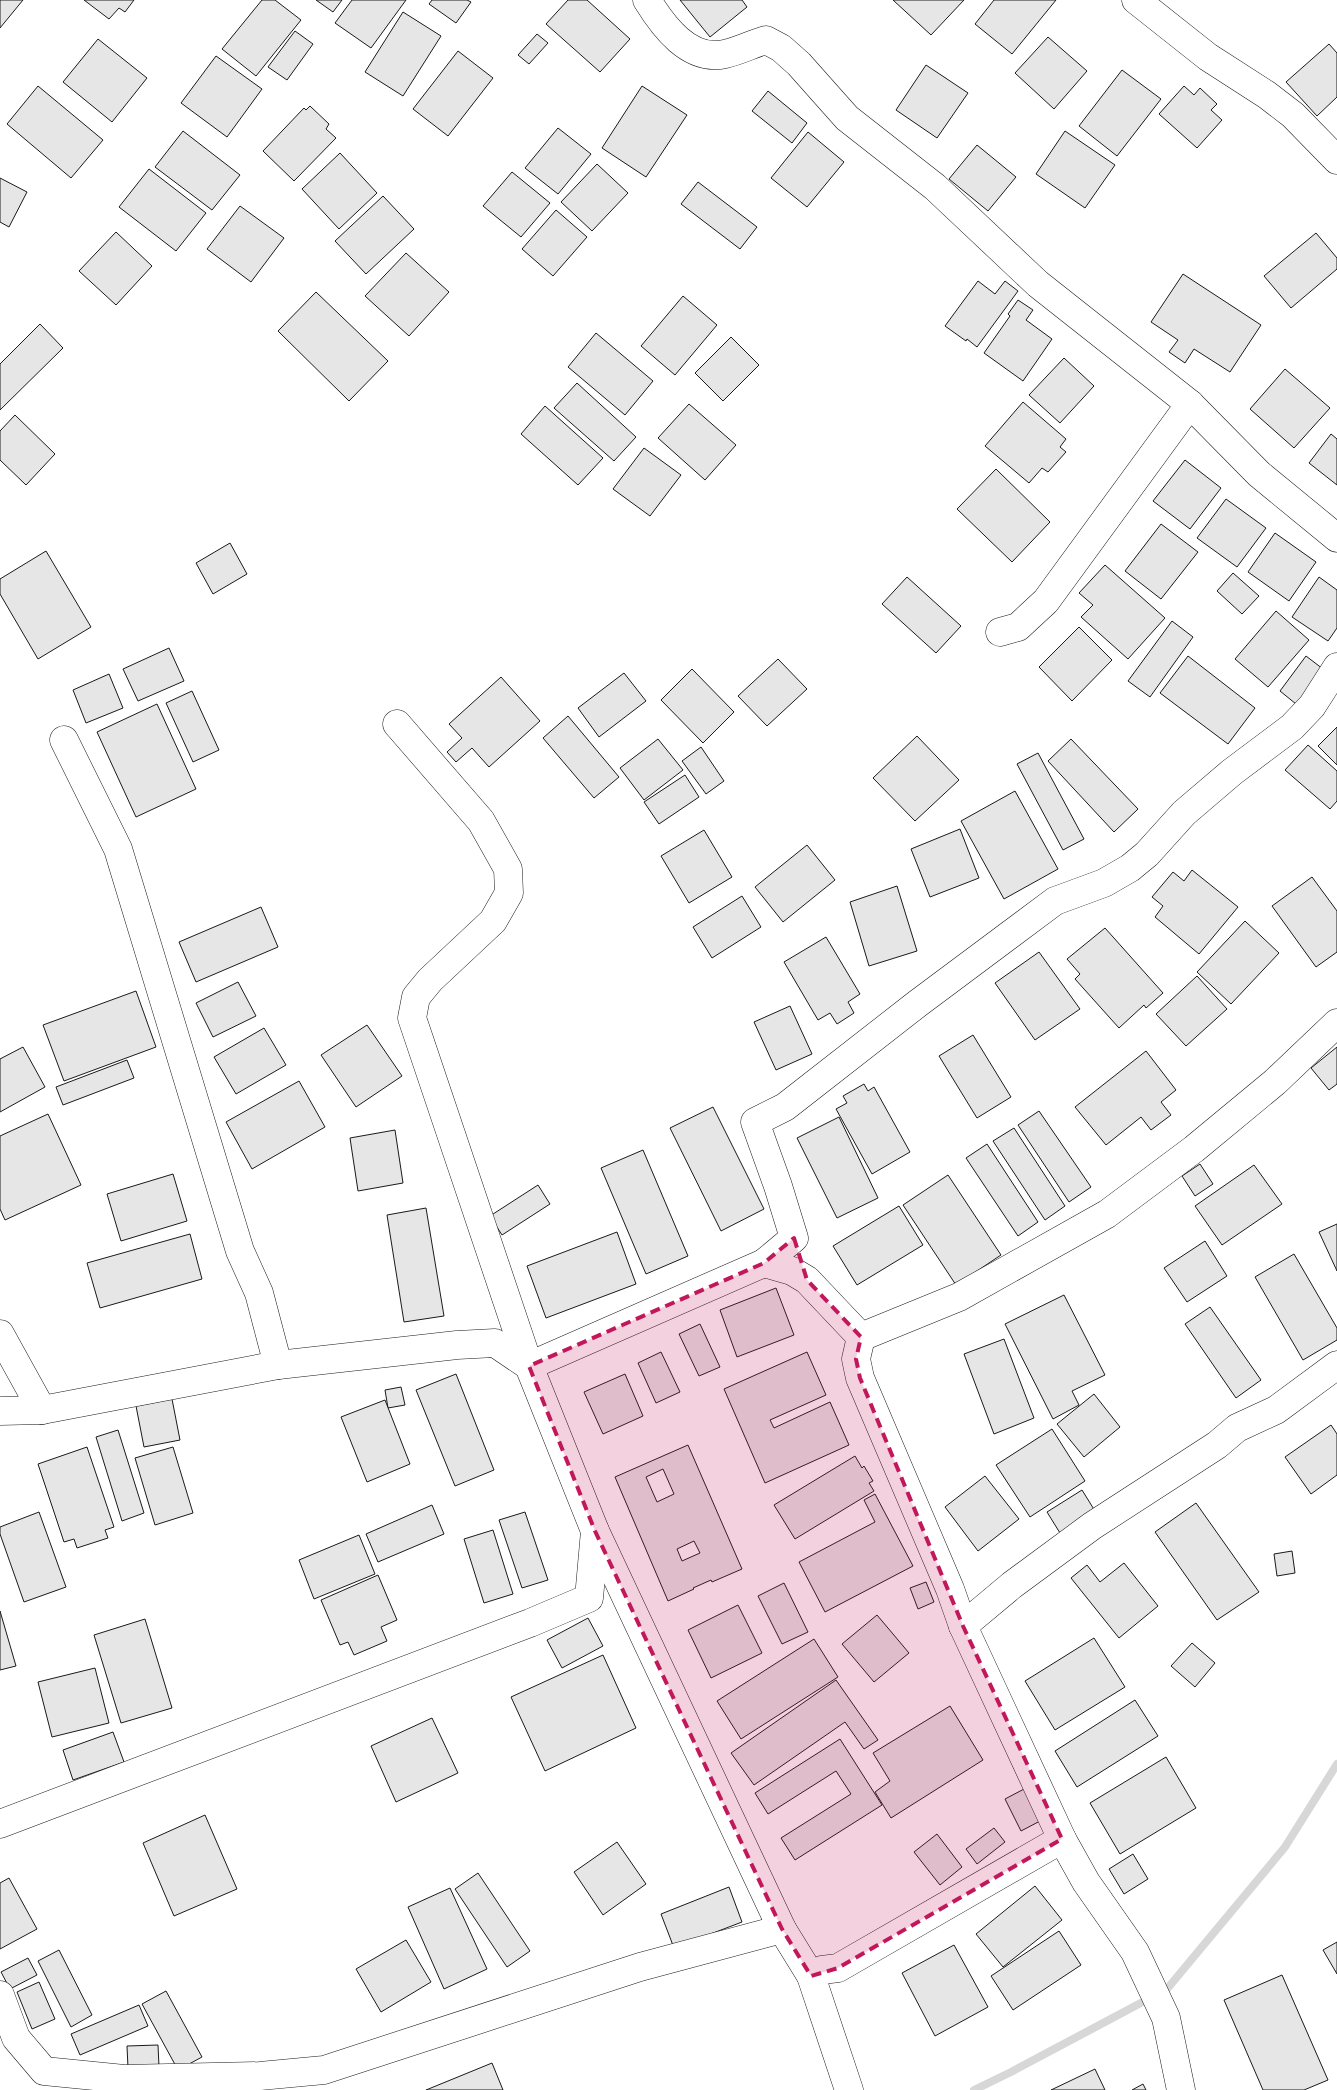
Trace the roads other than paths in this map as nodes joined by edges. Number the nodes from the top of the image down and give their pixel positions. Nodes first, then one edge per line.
1 (647, 0) edge
2 (1136, 0) edge
3 (1337, 160) edge
4 (1190, 404) junction
5 (1337, 538) edge
6 (1000, 632) dead end
7 (1337, 667) edge
8 (397, 724) dead end
9 (64, 740) dead end
10 (1337, 1023) edge
11 (794, 1238) junction
12 (764, 1263) junction
13 (807, 1280) junction
14 (0, 1334) edge
15 (861, 1338) junction
16 (278, 1365) junction
17 (1337, 1365) edge
18 (529, 1366) junction
19 (42, 1410) junction
20 (0, 1411) edge
21 (595, 1532) junction
22 (963, 1626) junction
23 (0, 1824) edge
24 (1062, 1839) junction
25 (782, 1929) junction
26 (811, 1976) junction
27 (0, 1995) edge
28 (849, 2090) edge
29 (1181, 2090) edge

1 - 4 street
2 - 3 street
4 - 5 street
4 - 6 street
7 - 11 street
8 - 18 street
9 - 16 street
10 - 15 street
11 - 12 street
11 - 13 street
12 - 13 street
12 - 18 street
13 - 15 street
14 - 19 street
15 - 22 street
16 - 18 street
16 - 19 street
17 - 22 street
18 - 21 street
19 - 20 street
21 - 23 street
21 - 25 street
22 - 24 street
24 - 26 street
24 - 29 street
25 - 26 street
25 - 27 street
26 - 28 street

